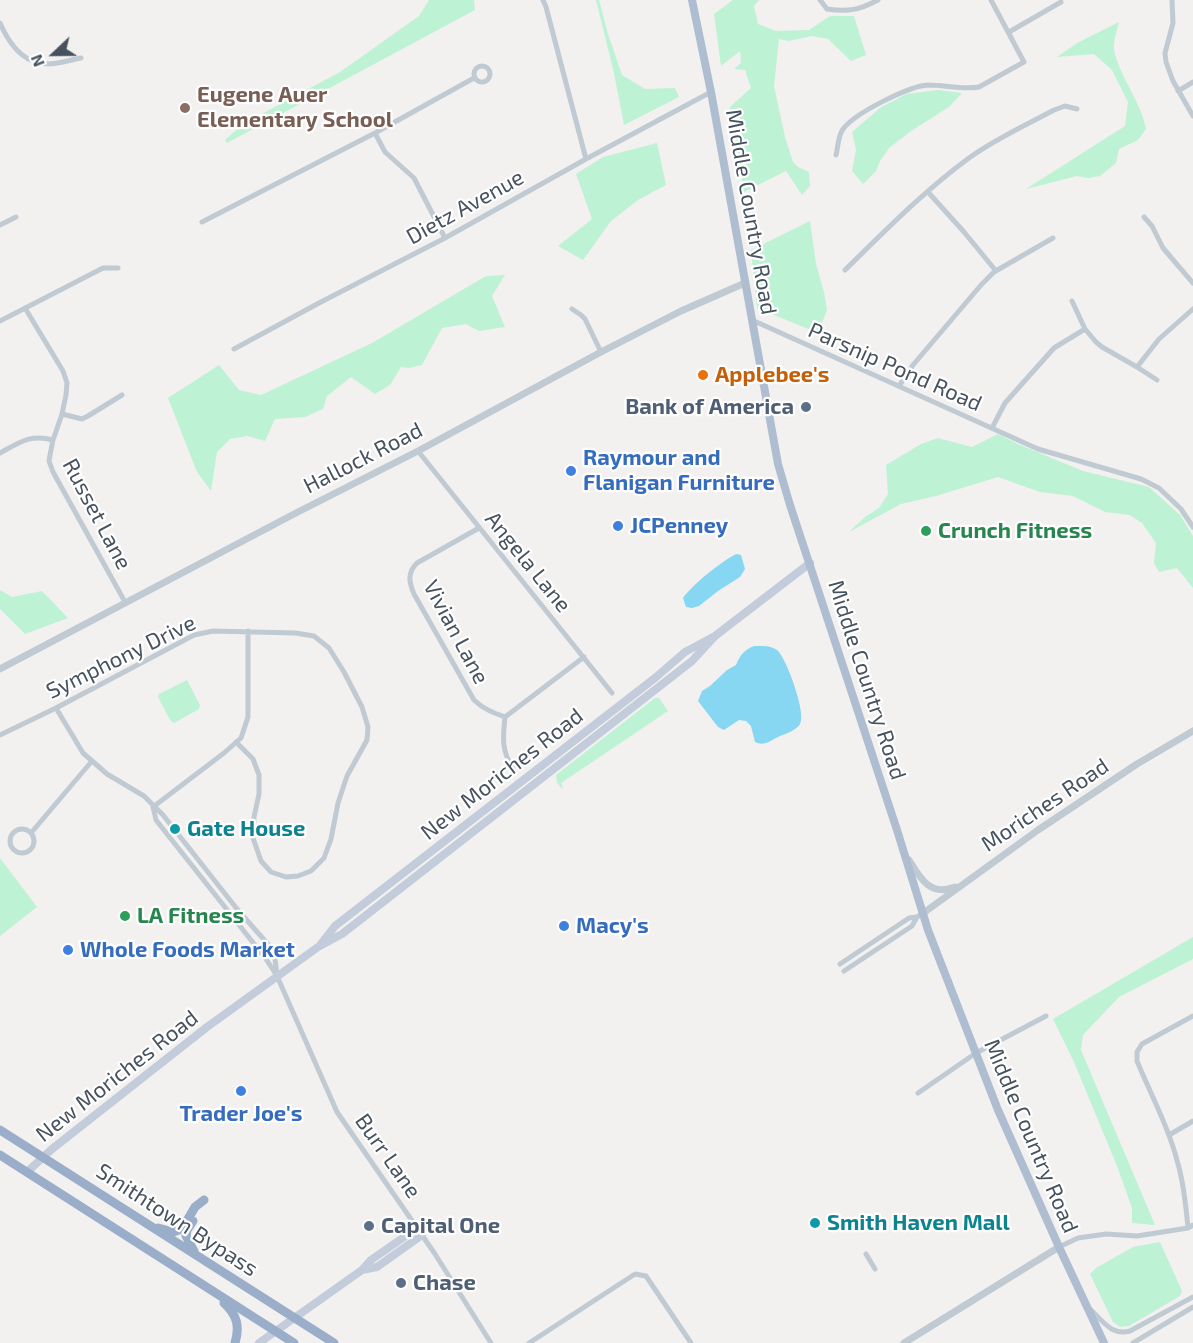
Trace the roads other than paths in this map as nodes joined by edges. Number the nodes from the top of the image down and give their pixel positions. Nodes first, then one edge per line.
1 (543, 0) edge
2 (692, 0) edge
3 (819, 0) edge
4 (878, 0) edge
5 (991, 0) edge
6 (1172, 0) edge
7 (1061, 2) dead end
8 (0, 23) edge
9 (1009, 32) junction
10 (81, 58) dead end
11 (474, 78) dead end
12 (1193, 82) edge
13 (1178, 91) junction
14 (711, 92) junction
15 (1077, 109) dead end
16 (1193, 116) edge
17 (375, 133) junction
18 (836, 155) dead end
19 (586, 159) junction
20 (928, 192) junction
21 (16, 217) dead end
22 (1144, 217) dead end
23 (202, 222) dead end
24 (0, 225) edge
25 (445, 238) junction
26 (1053, 238) dead end
27 (118, 268) dead end
28 (845, 270) dead end
29 (996, 271) junction
30 (745, 283) junction
31 (1193, 283) edge
32 (1072, 301) dead end
33 (25, 308) junction
34 (572, 309) dead end
35 (1193, 309) edge
36 (752, 320) junction
37 (0, 321) edge
38 (1085, 329) junction
39 (234, 350) dead end
40 (602, 352) junction
41 (1137, 367) junction
42 (1156, 380) dead end
43 (899, 386) junction
44 (122, 395) dead end
45 (62, 414) junction
46 (992, 428) junction
47 (53, 440) junction
48 (418, 451) junction
49 (0, 453) edge
50 (1193, 527) edge
51 (479, 528) junction
52 (810, 563) junction
53 (126, 602) junction
54 (248, 631) junction
55 (584, 657) junction
56 (0, 669) edge
57 (612, 693) dead end
58 (56, 708) junction
59 (505, 717) junction
60 (1193, 731) edge
61 (0, 735) edge
62 (237, 742) junction
63 (92, 761) junction
64 (513, 768) dead end
65 (153, 807) junction
66 (31, 833) junction
67 (903, 850) junction
68 (960, 885) junction
69 (919, 916) junction
70 (840, 964) dead end
71 (844, 971) dead end
72 (277, 976) junction
73 (1046, 1016) dead end
74 (1193, 1016) edge
75 (976, 1053) junction
76 (918, 1093) dead end
77 (1193, 1121) edge
78 (0, 1130) edge
79 (1169, 1135) junction
80 (0, 1155) edge
81 (43, 1157) junction
82 (27, 1172) junction
83 (150, 1225) junction
84 (1190, 1227) edge
85 (417, 1228) junction
86 (422, 1235) junction
87 (1059, 1247) junction
88 (866, 1254) dead end
89 (197, 1256) junction
90 (875, 1269) dead end
91 (362, 1270) junction
92 (206, 1287) junction
93 (1193, 1297) edge
94 (1086, 1304) junction
95 (1193, 1307) edge
96 (294, 1318) junction
97 (276, 1331) junction
98 (235, 1343) edge
99 (259, 1343) edge
100 (294, 1343) edge
101 (334, 1343) edge
102 (491, 1343) edge
103 (529, 1343) edge
104 (691, 1343) edge
105 (904, 1343) edge
106 (1104, 1343) edge
107 (1133, 1343) edge

1 - 19 street
2 - 14 main road, Middle Country Road
3 - 4 street
5 - 9 street
6 - 13 street
7 - 9 street
8 - 10 street
9 - 18 street
11 - 17 street
12 - 13 street
13 - 16 street
14 - 19 street, Dietz Avenue
14 - 30 main road, Middle Country Road
15 - 20 street
17 - 23 street
17 - 25 street
19 - 25 street, Dietz Avenue
20 - 28 street
20 - 29 street
21 - 24 street
22 - 31 street
25 - 39 street, Dietz Avenue
26 - 29 street
27 - 33 street
29 - 43 street
30 - 36 main road, Middle Country Road
30 - 40 street, Hallock Road
32 - 38 street
33 - 37 street
33 - 45 street, Russet Lane
34 - 40 street
35 - 41 street
36 - 43 street, Parsnip Pond Road
36 - 52 main road, Middle Country Road
38 - 41 street
38 - 46 street
40 - 48 street, Hallock Road
41 - 42 street
43 - 46 street, Parsnip Pond Road
44 - 45 street
45 - 47 street, Russet Lane
46 - 50 street, Parsnip Pond Road
47 - 49 street
47 - 53 street, Russet Lane
48 - 51 street, Angela Lane
48 - 53 street, Hallock Road
51 - 55 street, Angela Lane
51 - 59 street, Vivian Lane
52 - 67 main road, Middle Country Road
52 - 72 main road, New Moriches Road
53 - 56 street, Hallock Road
54 - 58 street, Symphony Drive
54 - 62 street
54 - 62 street, Symphony Drive
55 - 57 street, Angela Lane
55 - 59 street
58 - 61 street, Symphony Drive
58 - 63 street
59 - 64 street
60 - 68 street, Moriches Road
62 - 65 street
63 - 65 street
63 - 66 street
65 - 72 street
65 - 72 street
66 - 66 street
67 - 68 street
67 - 69 main road, Middle Country Road
68 - 69 street, Moriches Road
69 - 70 street
69 - 71 street
69 - 75 main road, Middle Country Road
72 - 81 main road, New Moriches Road
72 - 85 street, Burr Lane
73 - 75 street
74 - 79 street
75 - 76 street
75 - 87 main road, Middle Country Road
77 - 79 street
78 - 81 highway, Smithtown Bypass
79 - 84 street
80 - 82 highway, Smithtown Bypass
81 - 82 main road, New Moriches Road
81 - 83 highway, Smithtown Bypass
82 - 92 highway, Smithtown Bypass
83 - 89 highway, Smithtown Bypass
83 - 89 highway
84 - 87 street
85 - 86 street, Burr Lane
85 - 91 main road
86 - 91 main road
86 - 102 street, Burr Lane
87 - 94 main road, Middle Country Road
87 - 105 street
88 - 90 street
89 - 96 highway, Smithtown Bypass
91 - 96 main road
92 - 97 highway, Smithtown Bypass
92 - 98 highway
93 - 94 street
94 - 106 main road, Middle Country Road
95 - 107 street
96 - 97 main road
96 - 101 highway, Smithtown Bypass
97 - 99 main road
97 - 100 highway, Smithtown Bypass
103 - 104 street

